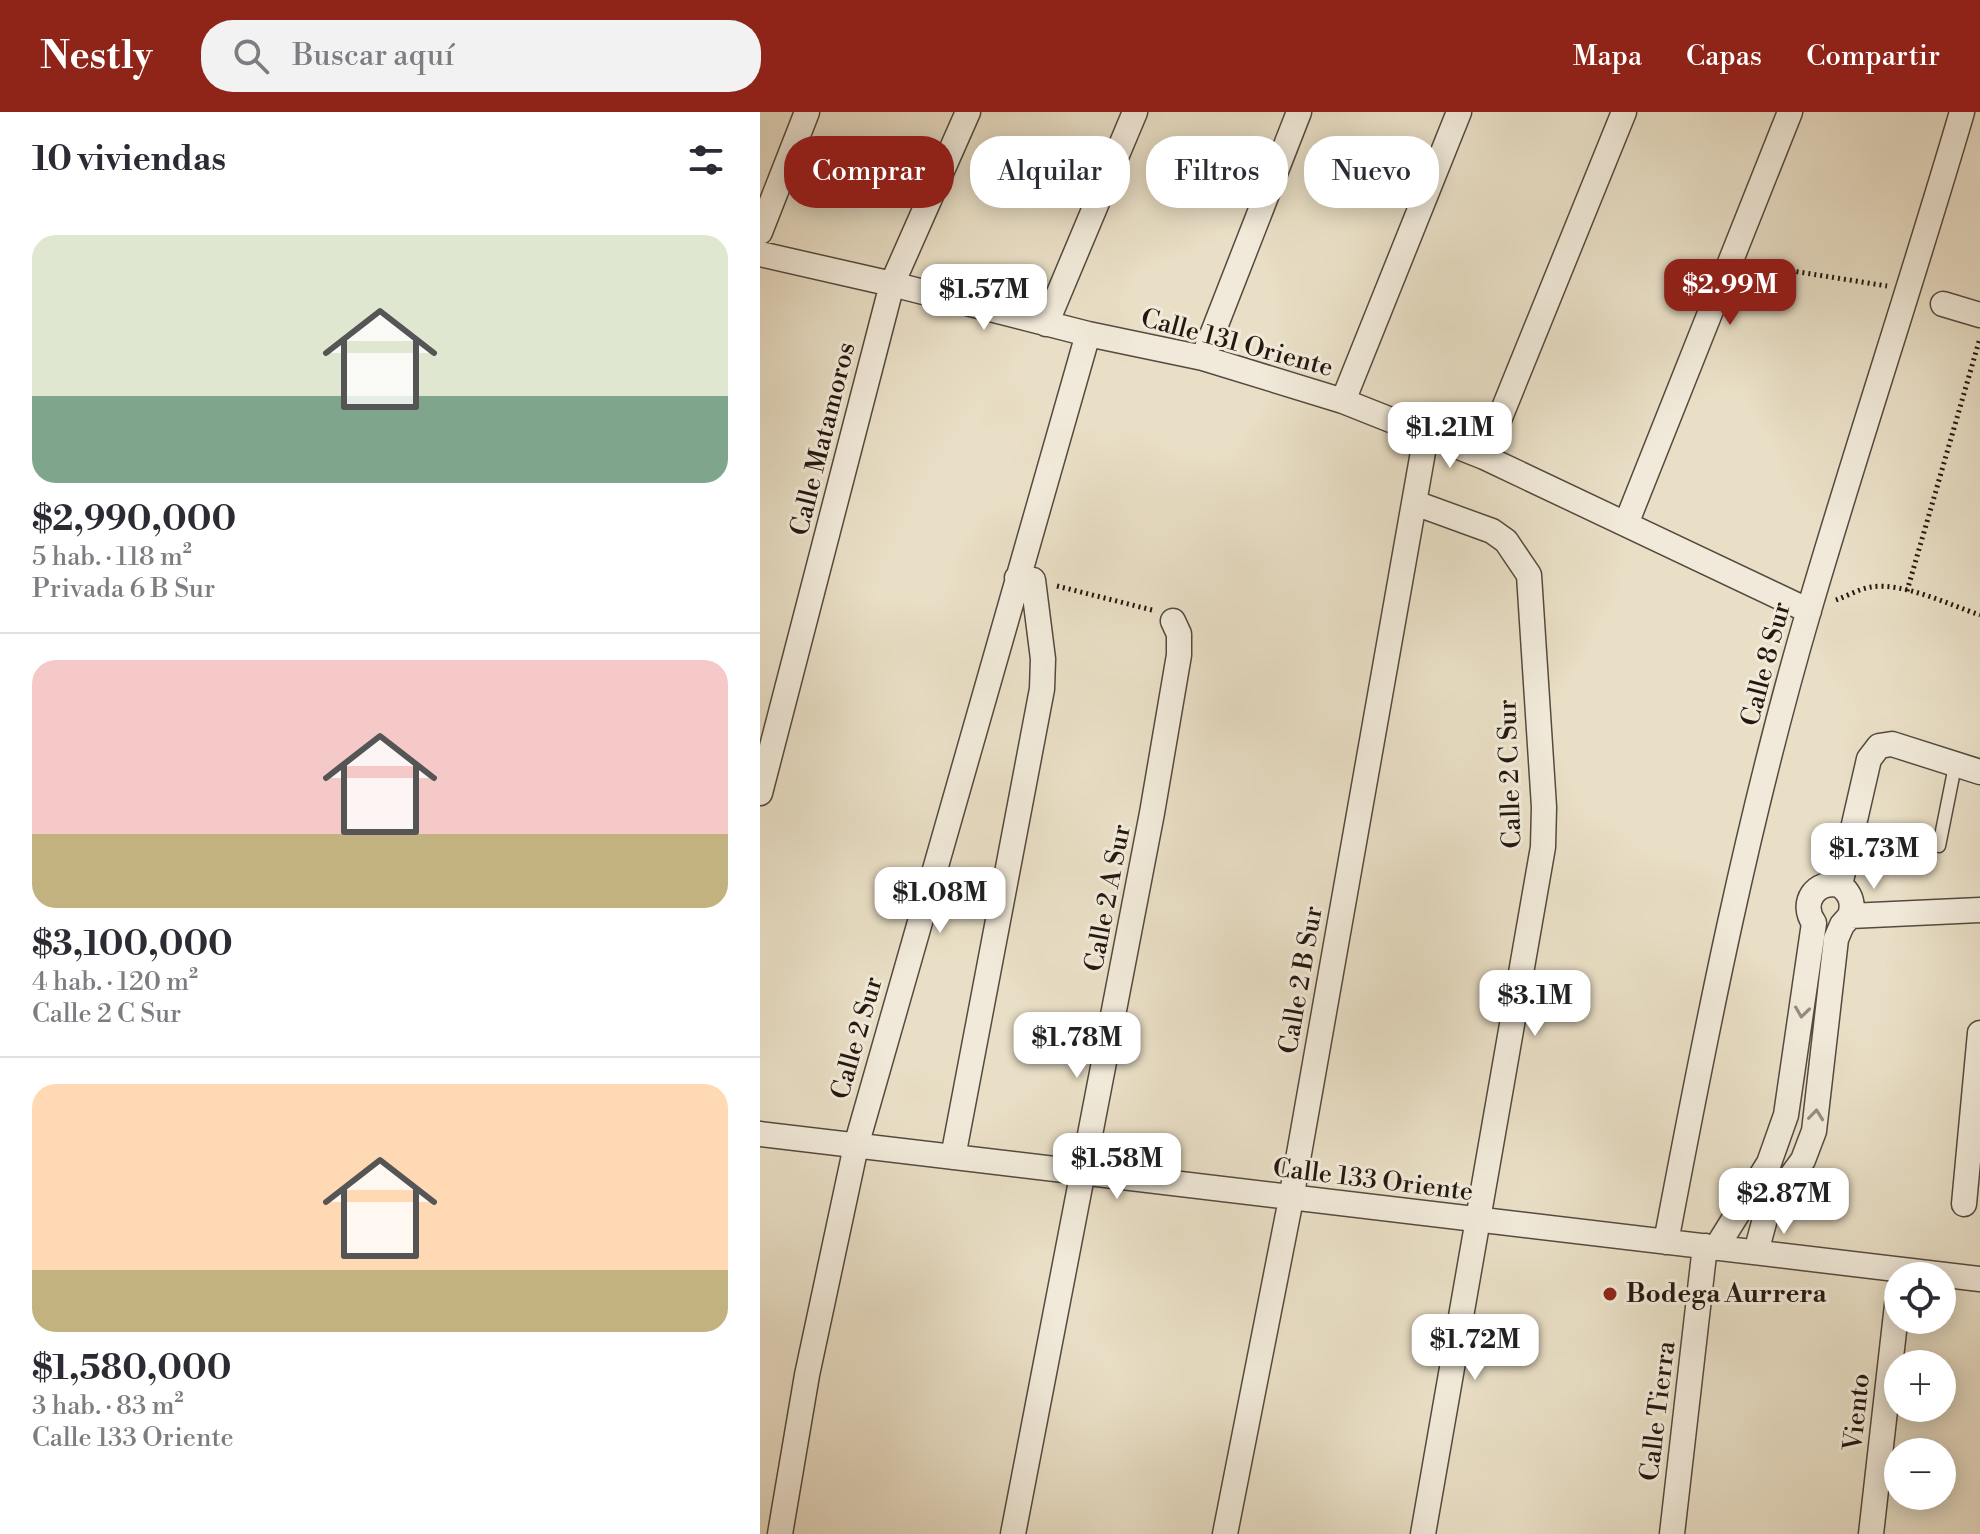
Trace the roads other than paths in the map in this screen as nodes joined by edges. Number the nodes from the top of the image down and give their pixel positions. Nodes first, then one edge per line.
1 (807, 112) edge
2 (968, 112) edge
3 (1135, 112) edge
4 (1299, 112) edge
5 (1459, 112) edge
6 (1624, 112) edge
7 (1790, 112) edge
8 (1962, 112) edge
9 (760, 232) edge
10 (760, 254) edge
11 (892, 284) junction
12 (1943, 304) dead end
13 (1980, 315) edge
14 (1046, 324) junction
15 (1088, 334) junction
16 (1203, 358) junction
17 (1343, 401) junction
18 (1426, 435) junction
19 (1484, 457) junction
20 (1415, 503) junction
21 (1626, 524) junction
22 (1025, 579) junction
23 (1809, 611) junction
24 (1173, 621) road end
25 (1955, 766) junction
26 (1980, 772) edge
27 (760, 793) edge
28 (1939, 846) dead end
29 (1832, 885) junction
30 (1980, 910) edge
31 (1850, 916) junction
32 (1980, 1033) edge
33 (760, 1134) edge
34 (856, 1146) junction
35 (1776, 1146) junction
36 (953, 1157) junction
37 (1803, 1160) junction
38 (1084, 1173) junction
39 (1291, 1199) junction
40 (1964, 1204) dead end
41 (1480, 1221) junction
42 (1666, 1242) junction
43 (1710, 1247) junction
44 (1756, 1252) junction
45 (1884, 1270) edge
46 (1956, 1277) edge
47 (1980, 1279) edge
48 (1894, 1334) edge
49 (780, 1534) edge
50 (1013, 1534) edge
51 (1225, 1534) edge
52 (1423, 1534) edge
53 (1672, 1534) edge
54 (1871, 1534) edge

1 - 9 street
2 - 11 street, Calle Matamoros
3 - 14 street
4 - 16 street
5 - 17 street
6 - 19 street
7 - 21 street
8 - 23 street, Calle 8 Sur
10 - 11 street, Calle 131 Oriente
11 - 14 street, Calle 131 Oriente
11 - 27 street, Calle Matamoros
12 - 13 street
14 - 15 street, Calle 131 Oriente
15 - 16 street, Calle 131 Oriente
15 - 22 street, Calle 2 Sur
16 - 17 street, Calle 131 Oriente
17 - 18 street, Calle 131 Oriente
18 - 19 street, Calle 131 Oriente
18 - 20 street, Calle 2 B Sur
19 - 21 street, Calle 131 Oriente
20 - 39 street, Calle 2 B Sur
20 - 41 street, Calle 2 C Sur
21 - 23 street, Calle 131 Oriente
22 - 34 street, Calle 2 Sur
22 - 36 street
23 - 42 street, Calle 8 Sur
24 - 38 street, Calle 2 A Sur
25 - 26 street
25 - 28 lane
25 - 29 street
29 - 31 street
29 -> 35 street
30 - 31 street
37 -> 31 street
32 - 40 street
33 - 34 street, Calle 133 Oriente
34 - 36 street, Calle 133 Oriente
34 - 49 street, Calle 2 Sur
35 - 37 street
35 - 43 street
36 - 38 street, Calle 133 Oriente
37 - 44 street
38 - 39 street, Calle 133 Oriente
38 - 50 street, Calle 2 A Sur
39 - 41 street, Calle 133 Oriente
39 - 51 street, Calle 2 B Sur
41 - 42 street, Calle 133 Oriente
41 - 52 street, Calle 2 C Sur
42 - 43 street, Calle 133 Oriente
43 - 44 street, Calle 133 Oriente
43 - 53 street, Calle Tierra
44 - 45 street, Calle 133 Oriente
46 - 47 street, Calle 133 Oriente
48 - 54 street, Viento

